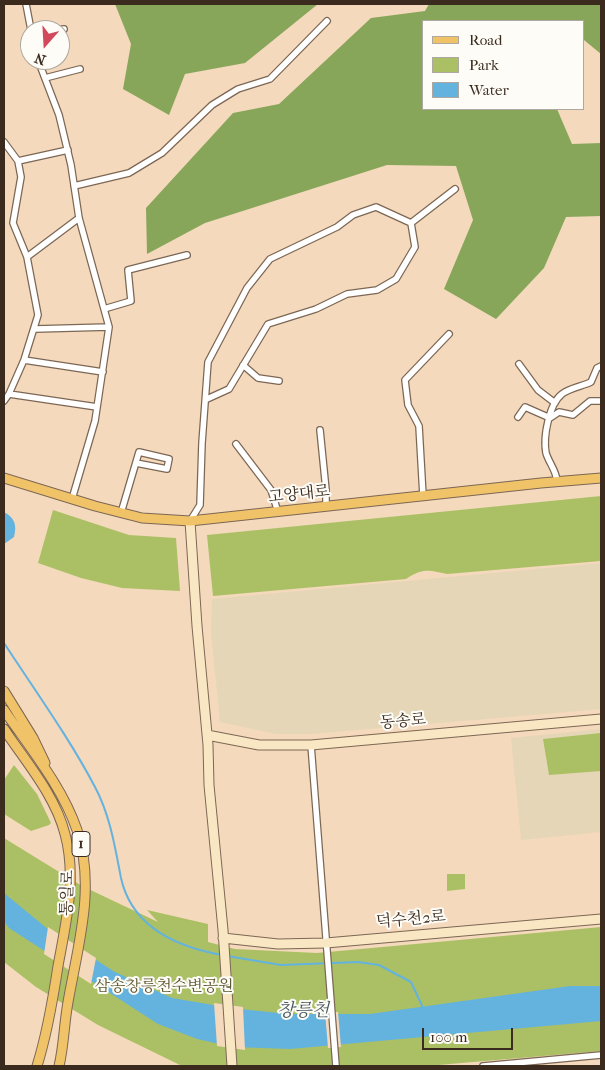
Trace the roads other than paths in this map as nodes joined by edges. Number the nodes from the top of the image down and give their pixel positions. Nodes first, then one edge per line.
1 (26, 4) edge
2 (29, 20) edge
3 (327, 21) dead end
4 (80, 69) dead end
5 (42, 70) edge
6 (45, 78) junction
7 (4, 142) edge
8 (68, 150) junction
9 (18, 161) junction
10 (74, 186) junction
11 (456, 189) dead end
12 (79, 218) junction
13 (411, 223) junction
14 (187, 255) dead end
15 (27, 257) junction
16 (104, 309) junction
17 (109, 327) junction
18 (35, 329) junction
19 (449, 334) dead end
20 (24, 360) junction
21 (519, 364) dead end
22 (244, 365) junction
23 (601, 366) edge
24 (104, 372) junction
25 (279, 381) dead end
26 (9, 394) junction
27 (207, 400) junction
28 (4, 401) edge
29 (601, 401) edge
30 (555, 402) junction
31 (97, 408) junction
32 (518, 417) dead end
33 (550, 418) junction
34 (320, 430) dead end
35 (236, 444) dead end
36 (136, 463) junction
37 (4, 478) edge
38 (601, 478) edge
39 (558, 481) junction
40 (424, 496) junction
41 (72, 499) junction
42 (326, 507) junction
43 (278, 512) junction
44 (121, 513) junction
45 (190, 521) junction
46 (4, 691) edge
47 (4, 710) edge
48 (601, 718) edge
49 (4, 729) edge
50 (207, 735) junction
51 (4, 739) edge
52 (311, 745) junction
53 (57, 788) junction
54 (45, 790) junction
55 (601, 918) edge
56 (223, 938) junction
57 (326, 943) junction
58 (601, 1056) edge
59 (37, 1066) edge
60 (59, 1066) edge
61 (232, 1066) edge
62 (336, 1066) edge
63 (483, 1066) edge

1 - 2 street
3 - 10 street
4 - 6 street
5 - 6 street
6 - 8 street
7 - 9 street
8 - 9 street
8 - 10 street
9 - 15 street
10 - 12 street
11 - 13 street
12 - 15 street
12 - 16 street
13 - 22 street
13 - 27 street
14 - 16 street
15 - 18 street
16 - 17 street
17 - 18 street
17 - 24 street
18 - 20 street
19 - 40 street
20 - 24 street
20 - 26 street
21 - 30 street
22 - 25 street
22 - 27 street
23 - 30 street
24 - 31 street
26 - 28 street
26 - 31 street
27 - 45 street
29 - 33 street
30 - 33 street
31 - 41 street
32 - 33 street
33 - 39 street
34 - 42 street
35 - 43 street
36 - 36 street
36 - 44 street
37 - 41 main road, 고양대로
38 - 39 main road, 고양대로
39 - 40 main road, 고양대로
40 - 42 main road, 고양대로
41 - 44 main road, 고양대로
42 - 43 main road, 고양대로
43 - 45 main road, 고양대로
44 - 45 main road, 고양대로
45 - 50 street
46 - 53 main road
47 - 53 main road, 통일로 / 1
48 - 52 street, 동송로
49 - 54 main road, 통일로 / 1
50 - 52 street, 동송로
50 - 56 street
51 - 54 main road
52 - 57 street
53 - 60 main road, 통일로 / 1
54 - 59 main road, 통일로 / 1
55 - 57 street, 덕수천2로
56 - 57 street, 덕수천2로
56 - 61 street
57 - 62 street
58 - 63 street

